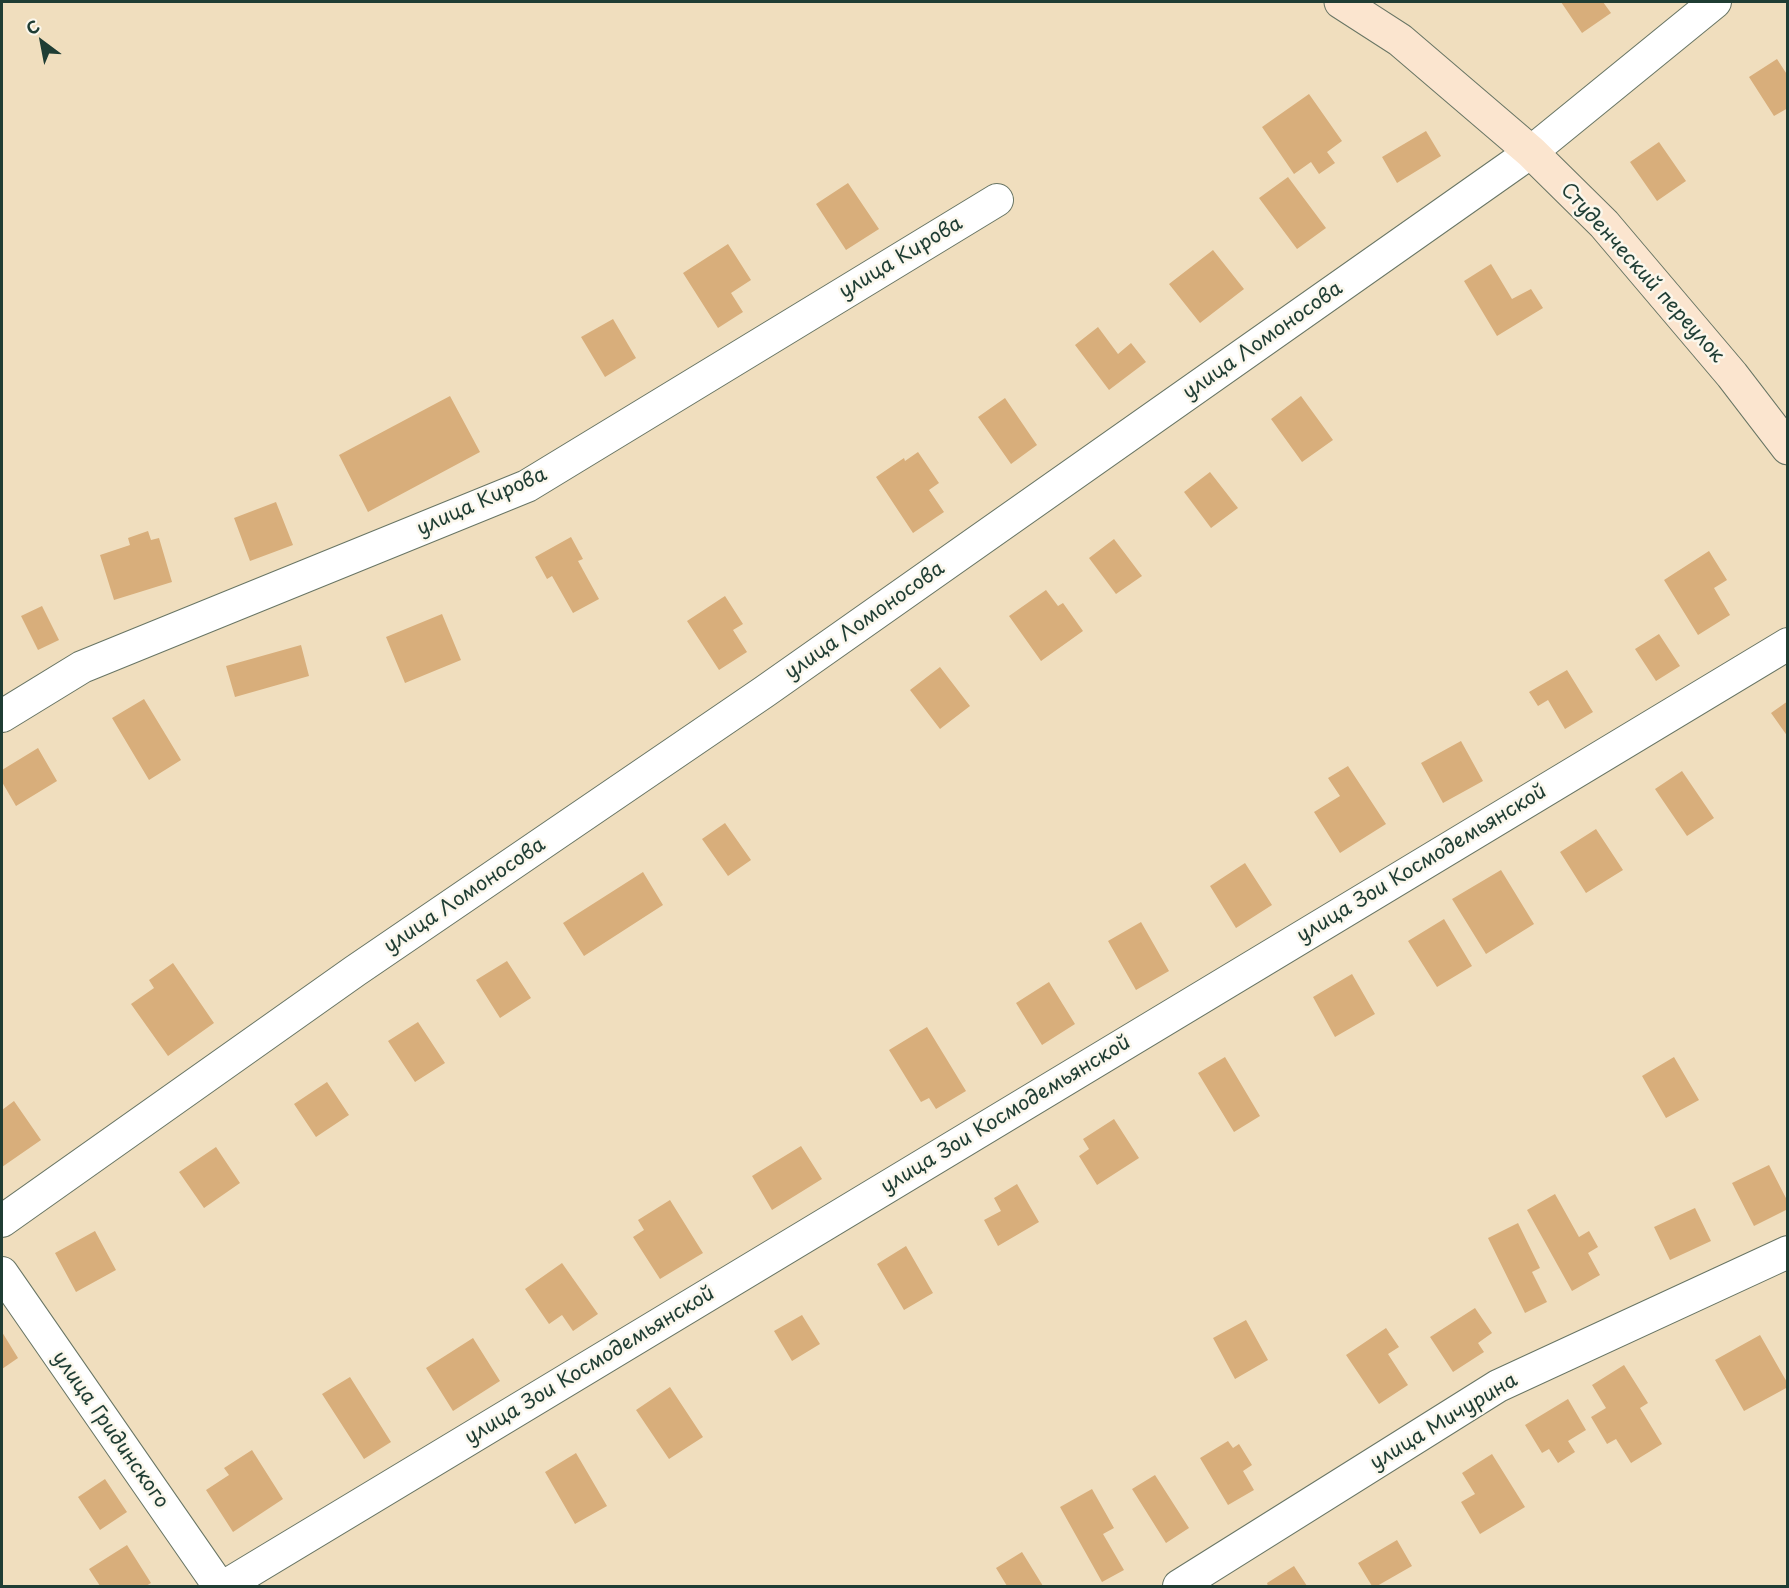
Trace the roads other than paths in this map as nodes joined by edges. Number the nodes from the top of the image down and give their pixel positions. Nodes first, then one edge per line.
1 (1341, 2) edge
2 (1715, 2) edge
3 (1531, 152) junction
4 (998, 200) dead end
5 (1788, 448) edge
6 (1788, 644) edge
7 (2, 716) edge
8 (2, 1221) edge
9 (1788, 1252) edge
10 (2, 1273) edge
11 (219, 1587) edge
12 (225, 1587) edge
13 (1179, 1587) edge

1 - 3 main road, Студенческий переулок
2 - 3 street, улица Ломоносова
3 - 5 main road, Студенческий переулок
3 - 8 street, улица Ломоносова
4 - 7 street, улица Кирова
6 - 12 street, улица Зои Космодемьянской
9 - 13 street, улица Мичурина
10 - 11 street, улица Гридинского

